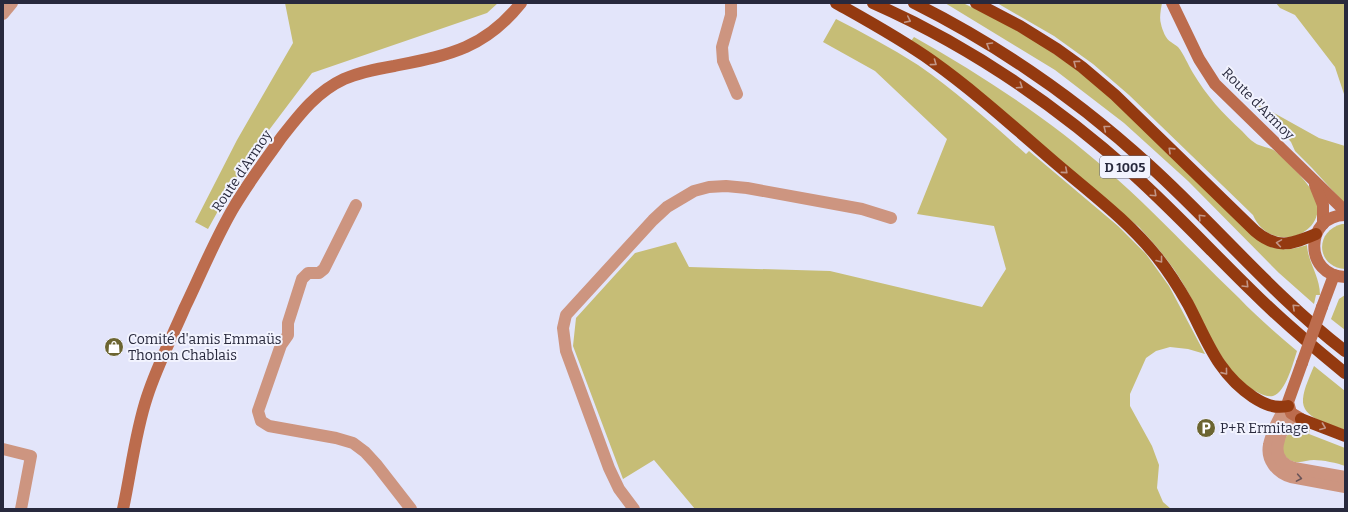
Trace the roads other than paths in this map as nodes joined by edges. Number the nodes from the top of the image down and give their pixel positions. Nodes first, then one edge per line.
1 (12, 3) edge
2 (521, 3) edge
3 (731, 3) edge
4 (836, 3) edge
5 (873, 3) edge
6 (914, 3) edge
7 (976, 3) edge
8 (1172, 3) edge
9 (3, 14) edge
10 (737, 94) dead end
11 (1311, 177) junction
12 (356, 205) dead end
13 (1345, 211) edge
14 (1345, 215) edge
15 (891, 218) dead end
16 (1320, 229) junction
17 (1340, 276) edge
18 (1345, 351) edge
19 (1345, 373) edge
20 (1294, 413) junction
21 (1345, 436) edge
22 (3, 449) edge
23 (1345, 477) edge
24 (1345, 487) edge
25 (21, 509) edge
26 (123, 509) edge
27 (411, 509) edge
28 (634, 509) edge

1 - 9 street
2 - 26 main road, Route d'Armoy
3 - 10 street
4 -> 20 highway, D 1005
5 -> 19 highway, D 1005
18 -> 6 highway, D 1005
16 -> 7 highway, D 1005
8 - 11 main road, Route d'Armoy
11 - 13 main road, Route d'Armoy
11 - 16 main road, Route d'Armoy
12 - 27 street
14 - 16 main road
15 - 28 street
16 - 17 main road, Route d'Armoy
17 - 20 main road, bridge
20 -> 21 highway, D 1005
20 - 23 street
20 -> 24 street
22 - 25 street

